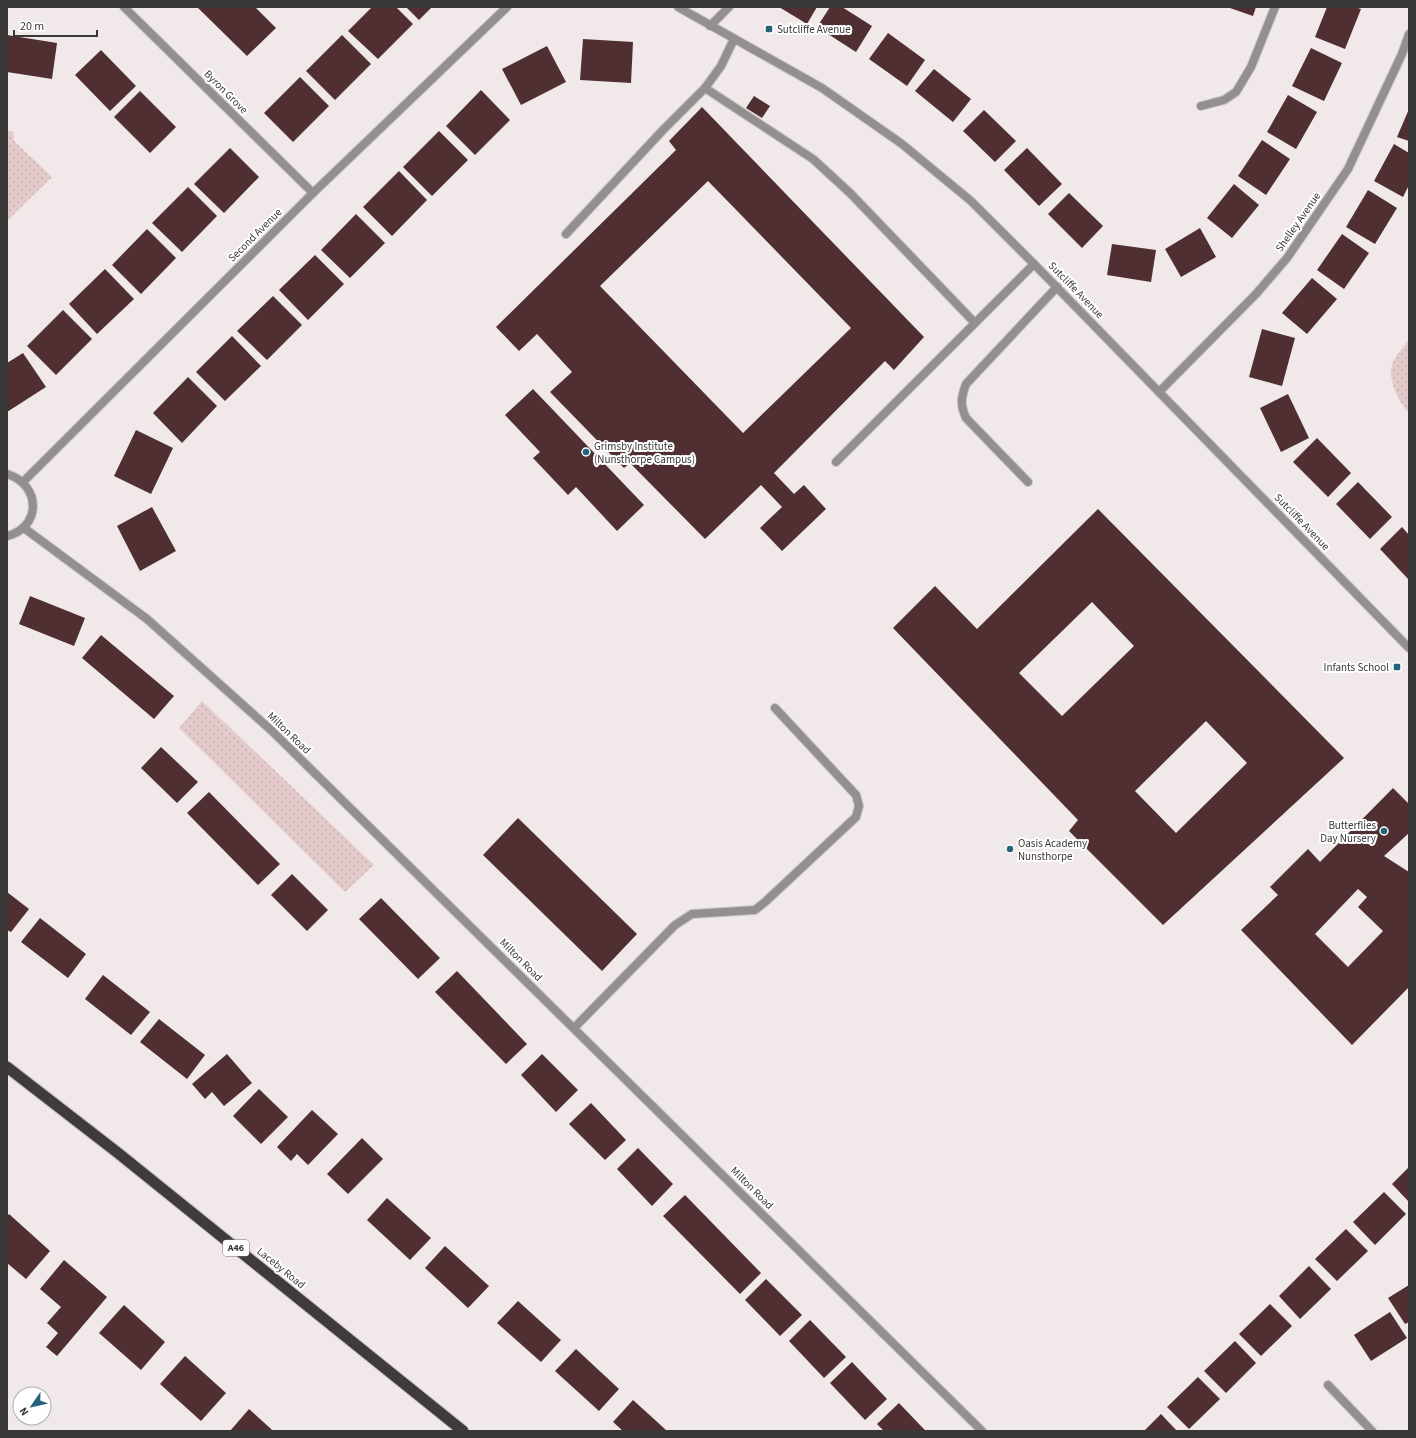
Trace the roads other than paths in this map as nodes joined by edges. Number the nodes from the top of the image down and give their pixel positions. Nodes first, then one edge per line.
1 (124, 7) edge
2 (507, 7) edge
3 (678, 7) edge
4 (729, 7) edge
5 (1275, 7) edge
6 (710, 26) junction
7 (1409, 34) edge
8 (734, 39) junction
9 (705, 88) junction
10 (1201, 106) dead end
11 (313, 193) junction
12 (566, 234) dead end
13 (1034, 264) junction
14 (1057, 287) junction
15 (975, 323) junction
16 (1159, 392) junction
17 (836, 462) dead end
18 (7, 474) edge
19 (24, 482) junction
20 (1028, 482) dead end
21 (24, 528) junction
22 (7, 536) edge
23 (1409, 648) edge
24 (775, 708) dead end
25 (574, 1028) junction
26 (7, 1067) edge
27 (1328, 1384) dead end
28 (463, 1431) edge
29 (982, 1431) edge
30 (1372, 1431) edge

1 - 11 street, Byron Grove
2 - 11 street, Second Avenue
3 - 6 street, Sutcliffe Avenue
4 - 6 street
5 - 10 street
6 - 8 street, Sutcliffe Avenue
7 - 16 street, Shelley Avenue
8 - 9 street
8 - 13 street, Sutcliffe Avenue
9 - 12 street
9 - 15 street
11 - 19 street, Second Avenue
13 - 14 street, Sutcliffe Avenue
13 - 15 street
14 - 16 street, Sutcliffe Avenue
14 - 20 street
15 - 17 street
16 - 23 street, Sutcliffe Avenue
18 - 19 street
19 - 21 street
21 - 22 street
21 - 25 street, Milton Road
24 - 25 street
25 - 29 street, Milton Road
26 - 28 highway, Laceby Road / A46
27 - 30 street

